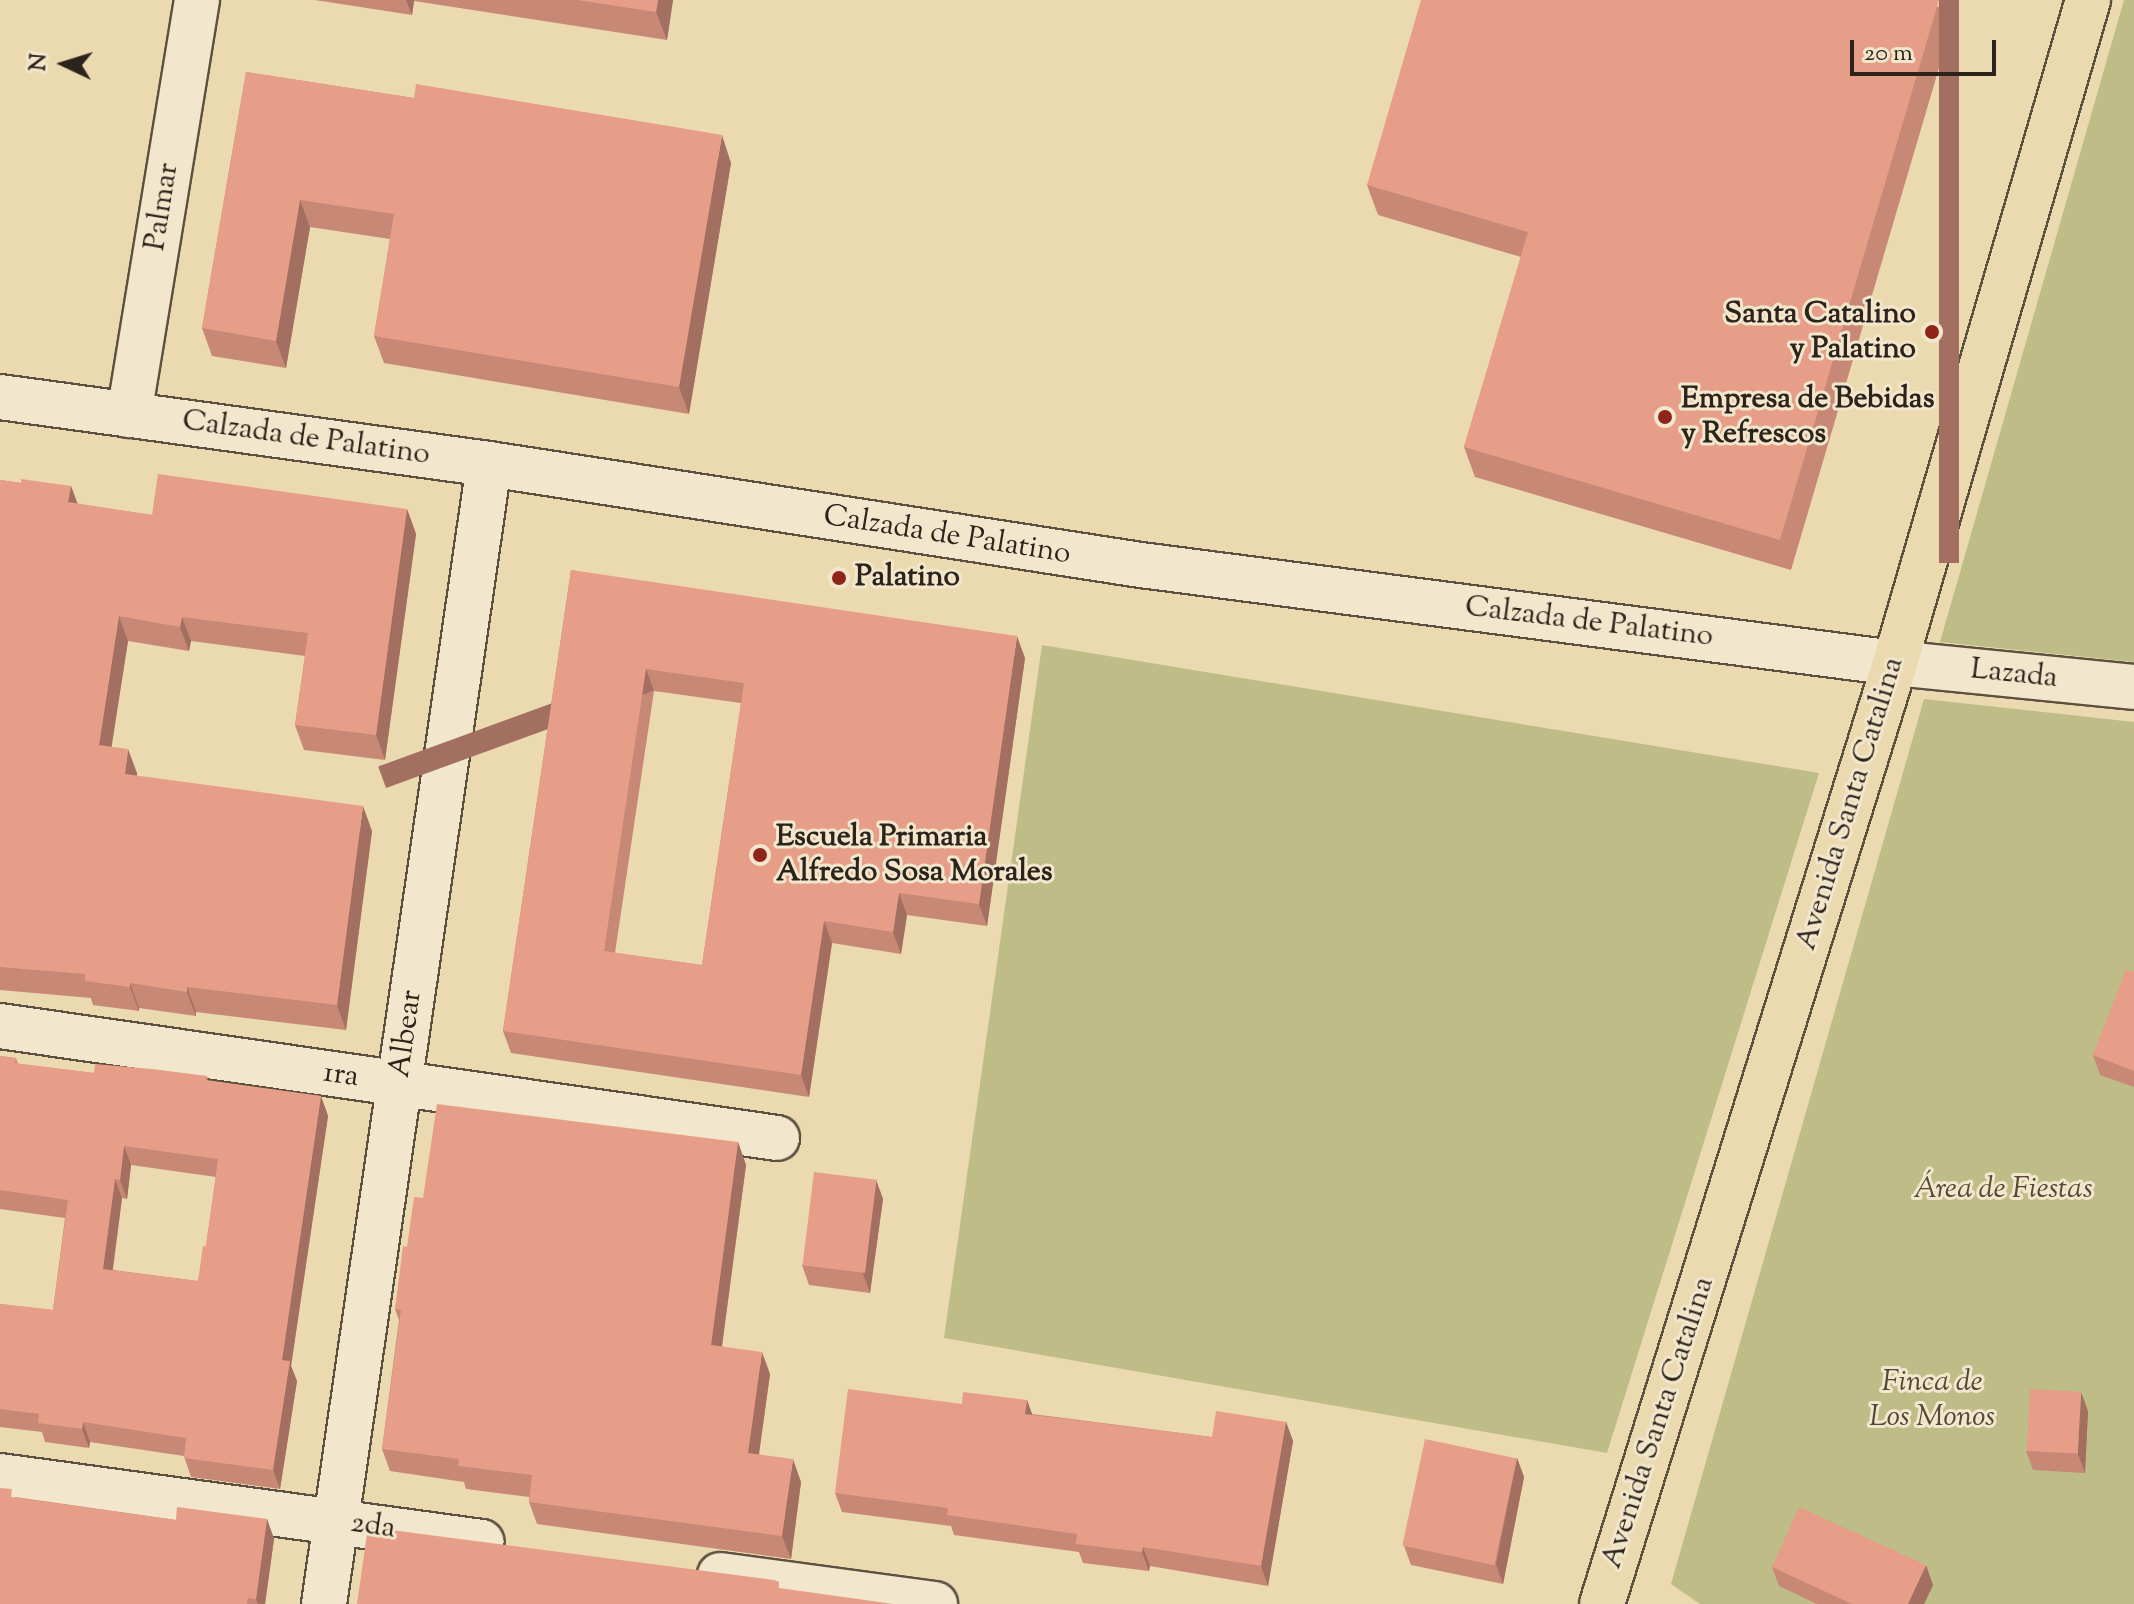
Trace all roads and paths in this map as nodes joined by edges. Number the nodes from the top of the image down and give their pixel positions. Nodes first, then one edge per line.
1 (197, 0) edge
2 (2088, 0) edge
3 (0, 397) edge
4 (129, 415) junction
5 (489, 464) junction
6 (1895, 663) junction
7 (2134, 687) edge
8 (0, 1026) edge
9 (400, 1084) junction
10 (777, 1138) dead end
11 (0, 1476) edge
12 (336, 1522) junction
13 (525, 1548) edge
14 (683, 1569) edge
15 (324, 1604) edge
16 (935, 1604) edge
17 (1602, 1604) edge

1 - 4 street, Palmar
2 - 6 main road, Avenida Santa Catalina
3 - 4 street, Calzada de Palatino
4 - 5 street, Calzada de Palatino
5 - 6 street, Calzada de Palatino
5 - 9 street, Albear
6 - 7 street, Lazada
6 - 17 main road, Avenida Santa Catalina
8 - 9 street, 1ra
9 - 10 street, 1ra
9 - 12 street, Albear
11 - 12 street, 2da
12 - 13 street, 2da
12 - 15 street, Albear
14 - 16 street

